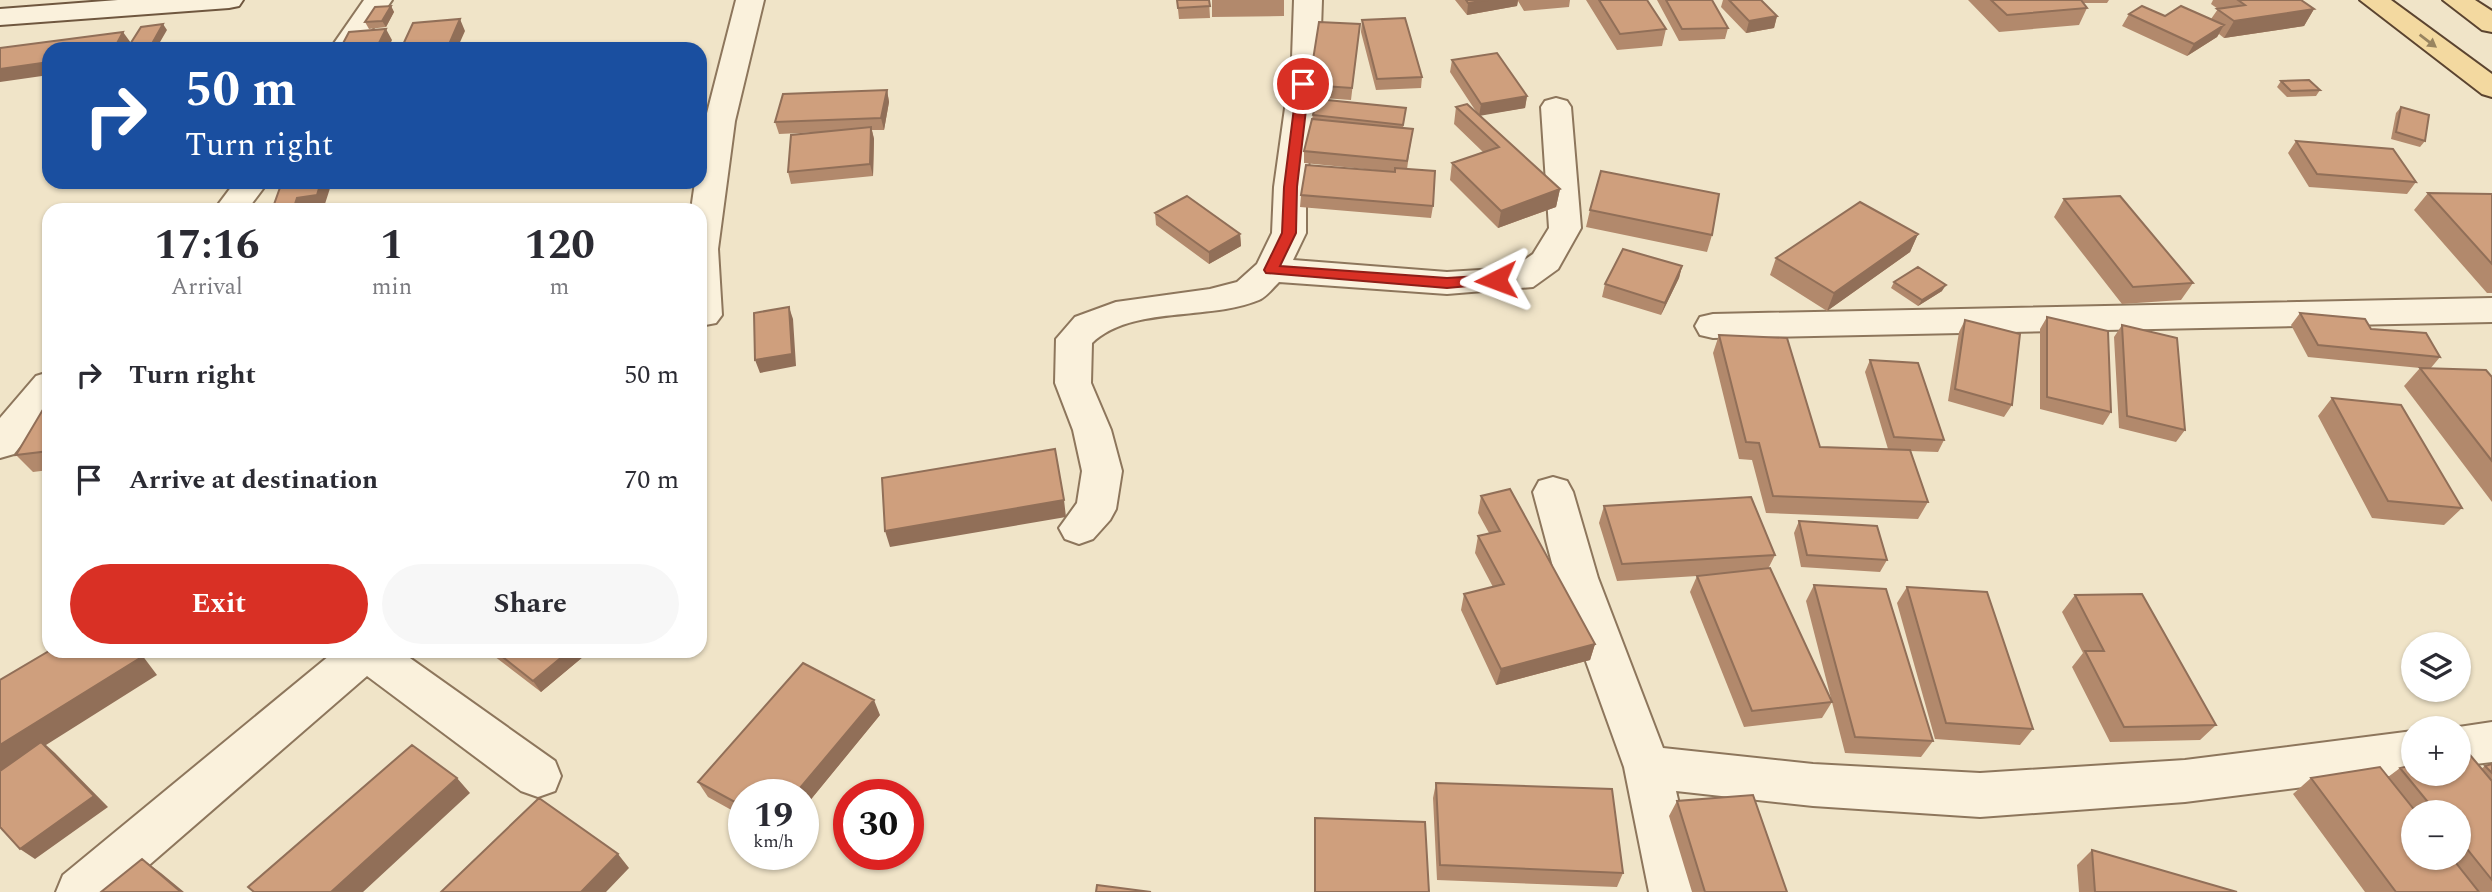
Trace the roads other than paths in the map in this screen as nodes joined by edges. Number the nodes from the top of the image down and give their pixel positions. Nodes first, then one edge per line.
1 (229, 0) edge
2 (378, 0) edge
3 (750, 0) edge
4 (1308, 0) edge
5 (2374, 0) edge
6 (2457, 0) edge
7 (0, 17) edge
8 (2492, 24) edge
9 (349, 42) edge
10 (2492, 88) edge
11 (1556, 107) dead end
12 (246, 189) edge
13 (236, 203) edge
14 (707, 205) edge
15 (1271, 270) junction
16 (2492, 310) edge
17 (1713, 326) dead end
18 (42, 393) edge
19 (0, 444) edge
20 (1553, 492) dead end
21 (1079, 528) dead end
22 (358, 658) edge
23 (376, 658) edge
24 (2492, 742) edge
25 (2471, 745) edge
26 (2401, 754) edge
27 (1647, 767) junction
28 (538, 776) dead end
29 (81, 892) edge
30 (1674, 892) edge

1 - 7 street
2 - 9 street
3 - 14 street
4 - 15 street
5 -> 10 main road
6 - 8 main road
11 - 15 street
12 - 13 street
15 - 21 street
16 - 17 street
18 - 19 street
20 - 27 street
22 - 29 street
23 - 28 street
24 - 25 street
26 - 27 street
27 - 30 street

